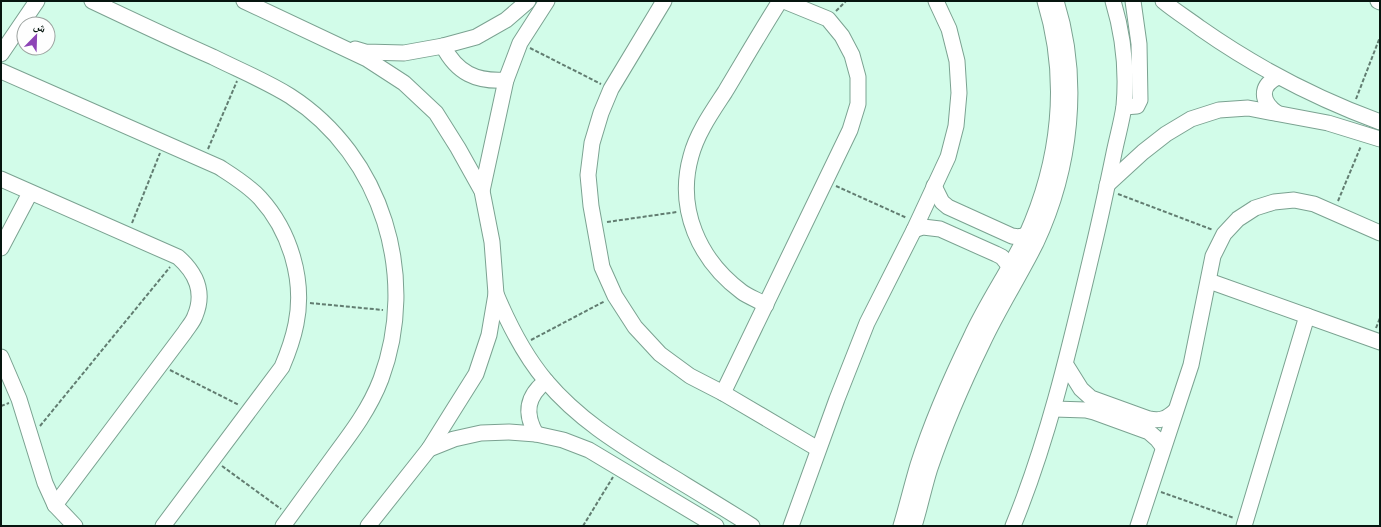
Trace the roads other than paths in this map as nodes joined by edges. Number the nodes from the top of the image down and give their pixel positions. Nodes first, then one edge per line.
1 (37, 1) edge
2 (92, 1) edge
3 (244, 1) edge
4 (528, 1) edge
5 (547, 1) edge
6 (664, 1) edge
7 (780, 1) edge
8 (784, 1) edge
9 (936, 1) edge
10 (1045, 1) edge
11 (1056, 1) edge
12 (1113, 1) edge
13 (1133, 1) edge
14 (1163, 1) edge
15 (327, 41) junction
16 (443, 46) junction
17 (1, 54) edge
18 (1, 71) edge
19 (1278, 77) junction
20 (506, 80) junction
21 (1124, 107) junction
22 (1277, 113) junction
23 (1380, 122) edge
24 (1373, 137) edge
25 (1, 179) edge
26 (934, 186) junction
27 (1107, 188) junction
28 (482, 191) junction
29 (30, 193) junction
30 (916, 226) junction
31 (1380, 233) edge
32 (1026, 235) junction
33 (1, 248) edge
34 (1010, 267) junction
35 (1209, 281) junction
36 (496, 294) junction
37 (766, 304) junction
38 (1307, 316) junction
39 (1380, 342) edge
40 (1, 356) edge
41 (1066, 365) junction
42 (546, 381) junction
43 (723, 394) junction
44 (1054, 409) junction
45 (1175, 411) junction
46 (536, 434) junction
47 (1163, 447) junction
48 (428, 449) junction
49 (818, 449) junction
50 (55, 504) junction
51 (1022, 505) junction
52 (287, 521) edge
53 (1244, 524) edge
54 (75, 526) edge
55 (163, 526) edge
56 (368, 526) edge
57 (716, 526) edge
58 (752, 526) edge
59 (791, 526) edge
60 (901, 526) edge
61 (914, 526) edge
62 (1013, 526) edge
63 (1023, 526) edge
64 (1138, 526) edge

1 - 17 street
2 - 52 street
3 - 15 street
4 - 16 street
5 - 20 street
6 - 43 street
7 - 37 street
8 - 37 street
9 - 26 street
10 - 32 street
11 - 61 street
12 - 21 street
13 - 21 street
14 - 19 street
15 - 16 street
15 - 28 street
16 - 20 street
18 - 55 street
19 - 22 street
19 - 23 street
20 - 28 street
21 - 27 street
22 - 24 street
22 - 27 street
25 - 29 street
26 - 30 street
26 - 32 street
27 - 41 street
28 - 36 street
29 - 33 street
29 - 50 street
30 - 34 street
30 - 49 street
31 - 35 street
32 - 34 street
34 - 60 street
35 - 38 street
35 - 45 street
36 - 42 street
36 - 48 street
37 - 43 street
38 - 39 street
38 - 53 street
40 - 50 street
41 - 44 street
41 - 45 street
42 - 46 street
42 - 58 street
43 - 49 street
44 - 47 street
44 - 51 street
45 - 47 street
46 - 48 street
46 - 57 street
47 - 64 street
48 - 56 street
49 - 59 street
50 - 54 street
51 - 62 street
51 - 63 street

